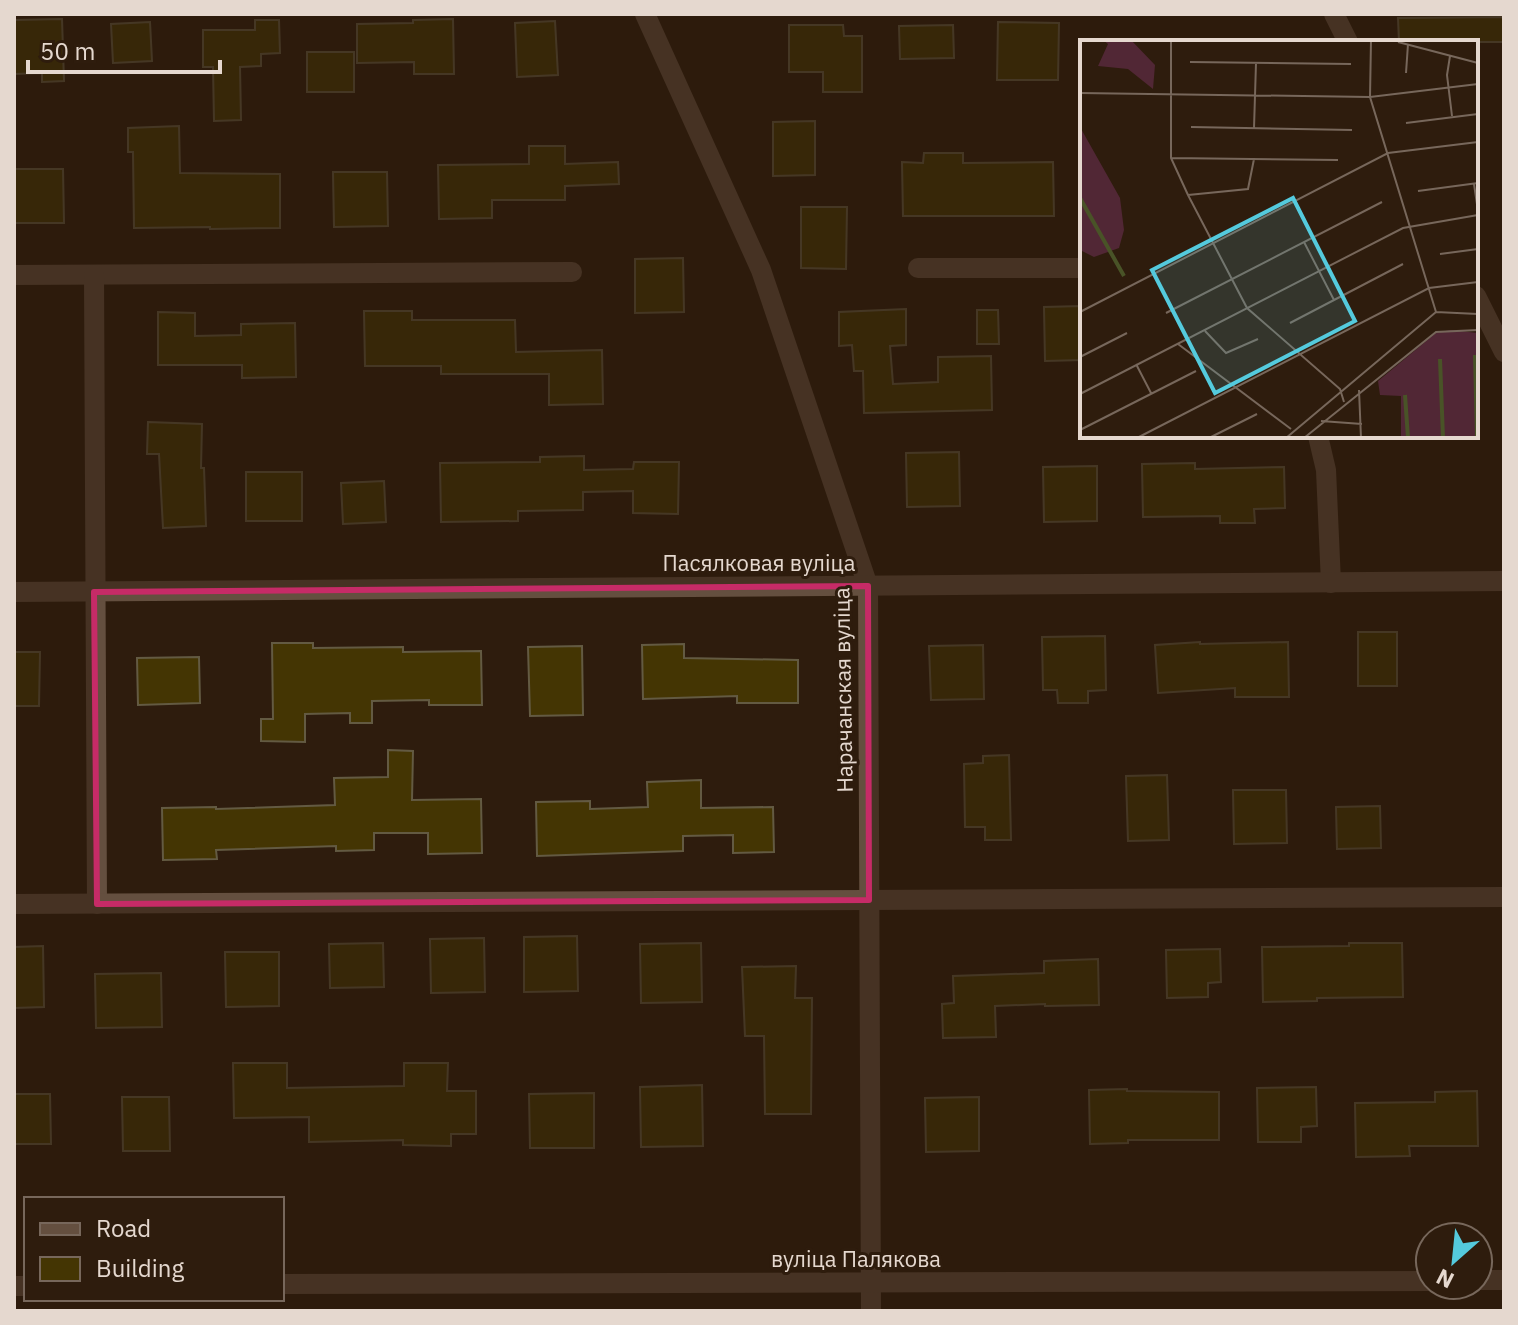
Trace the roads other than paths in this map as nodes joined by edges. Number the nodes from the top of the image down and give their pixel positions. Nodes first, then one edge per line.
1 (645, 14) edge
2 (1334, 14) edge
3 (1347, 40) edge
4 (918, 268) dead end
5 (1080, 268) edge
6 (572, 272) dead end
7 (14, 275) edge
8 (94, 275) junction
9 (1478, 300) edge
10 (1504, 352) edge
11 (1318, 438) edge
12 (1504, 581) edge
13 (1331, 583) junction
14 (868, 586) junction
15 (14, 592) edge
16 (94, 592) junction
17 (1504, 897) edge
18 (869, 900) junction
19 (14, 904) edge
20 (97, 904) junction
21 (1414, 1281) edge
22 (870, 1283) junction
23 (284, 1284) edge
24 (871, 1311) edge

1 - 14 street, Нарачанская вуліца
2 - 3 street
4 - 5 street
6 - 8 street
7 - 8 street
8 - 16 street
9 - 10 street
11 - 13 street
12 - 13 street, Пасялковая вуліца
13 - 14 street, Пасялковая вуліца
14 - 16 street, Пасялковая вуліца
14 - 18 street, Нарачанская вуліца
15 - 16 street, Пасялковая вуліца
16 - 20 street
17 - 18 street
18 - 20 street
18 - 22 street, Нарачанская вуліца
19 - 20 street
21 - 22 street, вуліца Палякова
22 - 23 street, вуліца Палякова
22 - 24 street, Нарачанская вуліца

